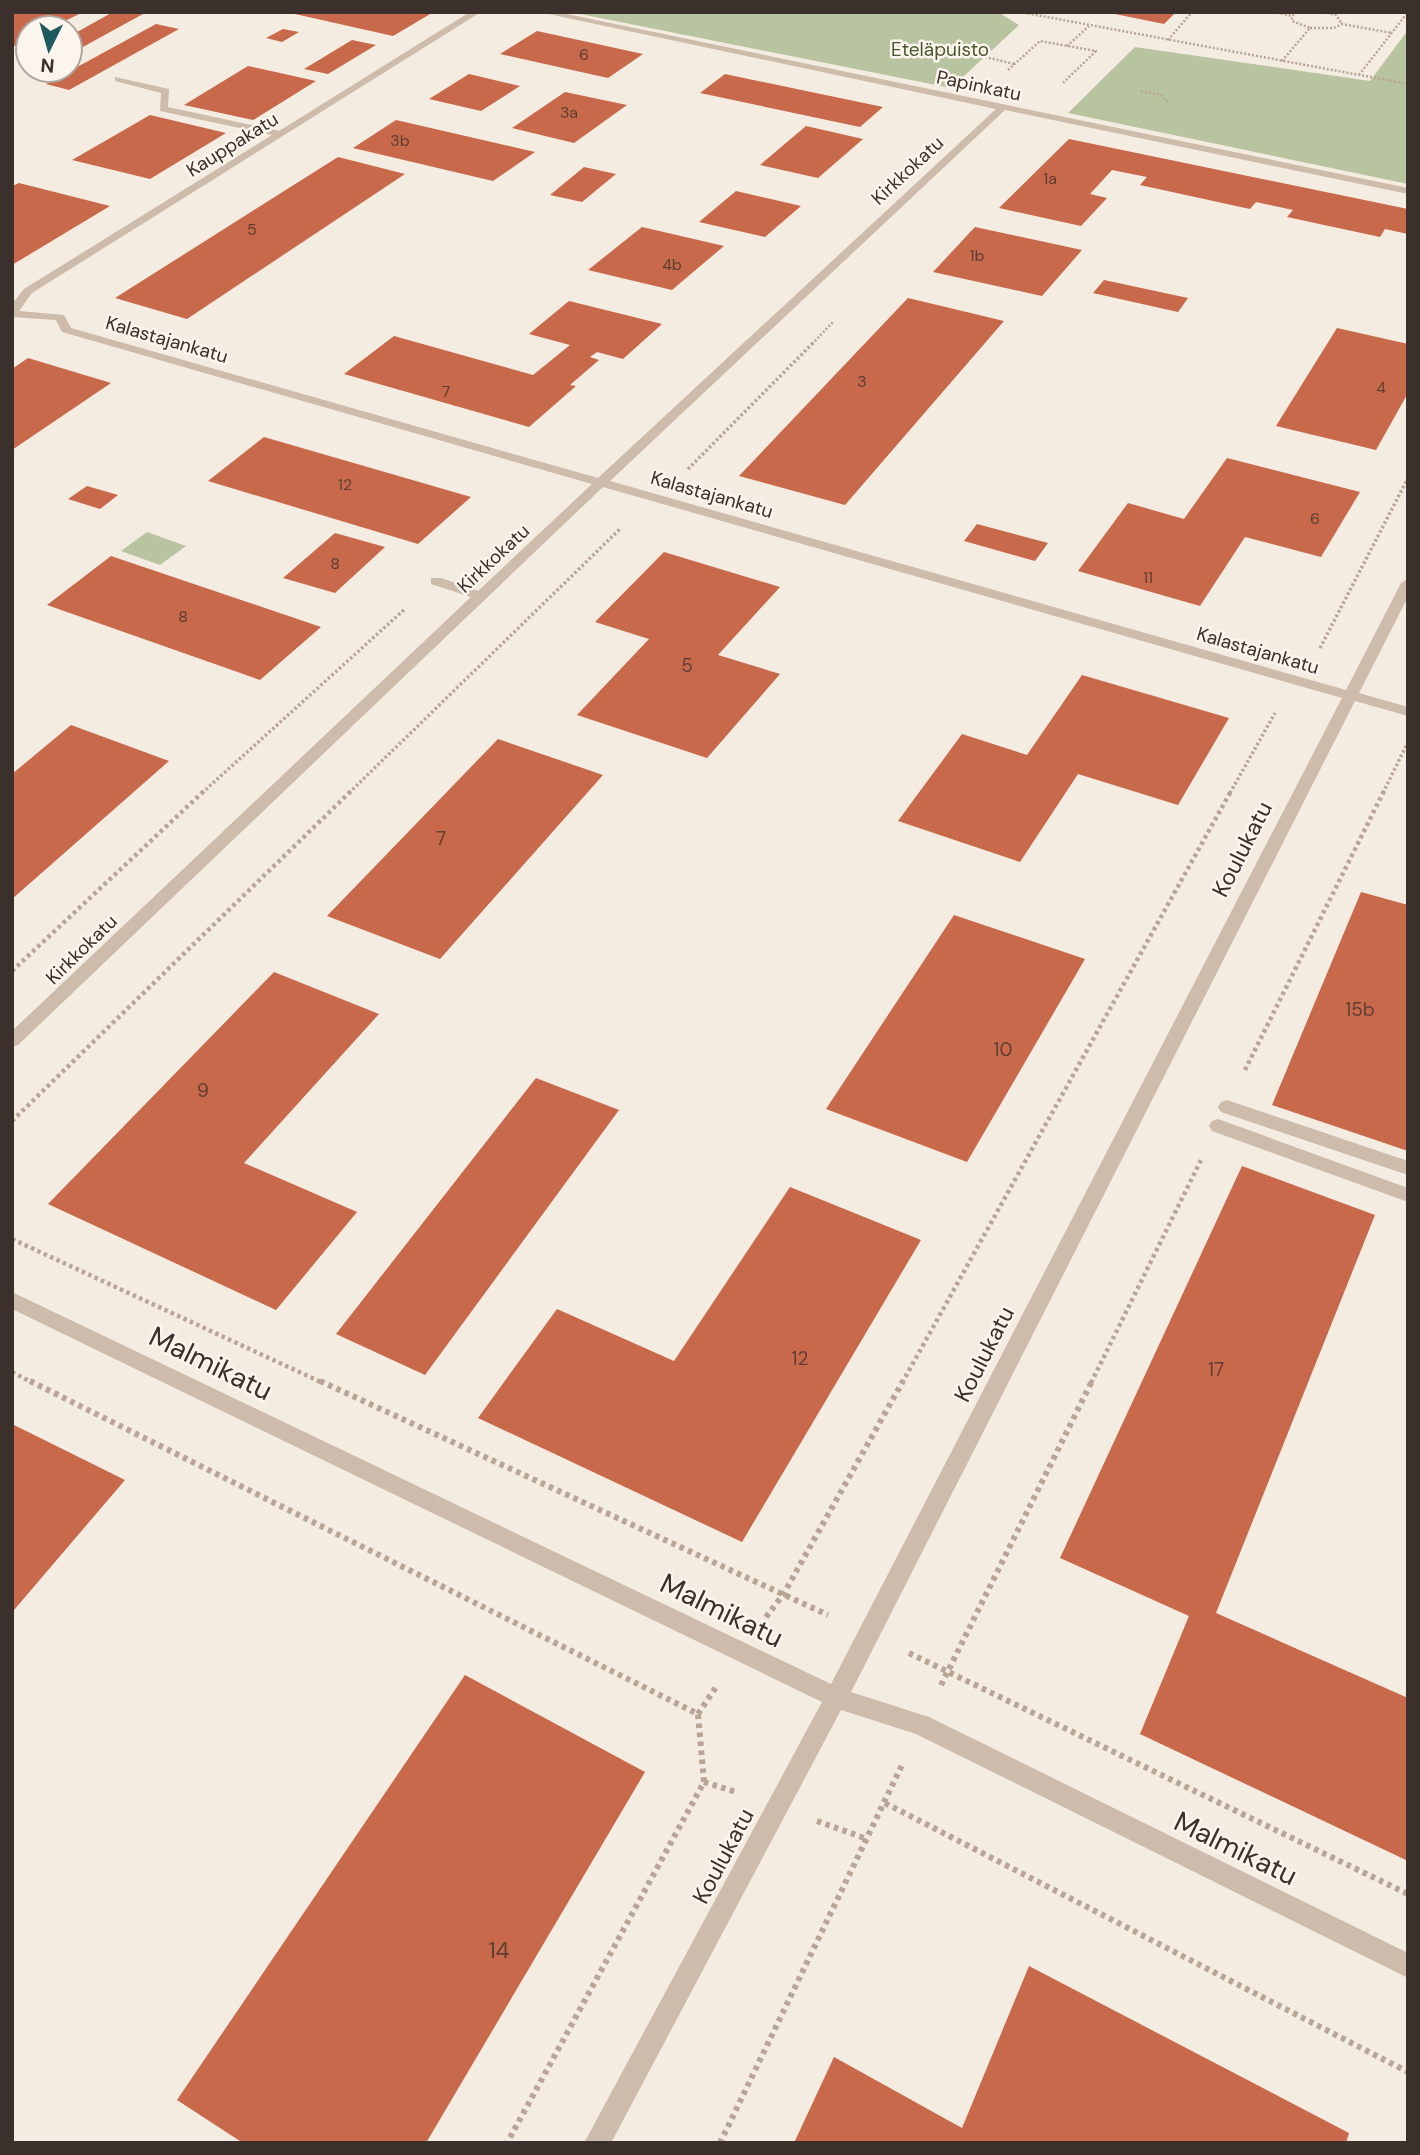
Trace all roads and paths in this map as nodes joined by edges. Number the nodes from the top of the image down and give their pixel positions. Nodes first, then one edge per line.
1 (477, 12) edge
2 (543, 12) edge
3 (1020, 12) edge
4 (1192, 12) edge
5 (1273, 12) edge
6 (1297, 12) edge
7 (1323, 12) edge
8 (1408, 12) edge
9 (1292, 16) junction
10 (1342, 24) junction
11 (1090, 26) junction
12 (1310, 28) junction
13 (1392, 33) junction
14 (1167, 40) junction
15 (1067, 46) junction
16 (898, 48) dead end
17 (1281, 62) junction
18 (1014, 65) junction
19 (1006, 72) dead end
20 (1359, 75) junction
21 (118, 79) dead end
22 (1408, 84) edge
23 (1061, 85) dead end
24 (1141, 91) dead end
25 (1170, 104) dead end
26 (1003, 107) junction
27 (280, 134) junction
28 (1408, 191) edge
29 (12, 313) edge
30 (1408, 478) edge
31 (600, 482) junction
32 (436, 581) joint
33 (1408, 583) edge
34 (481, 596) junction
35 (1316, 656) dead end
36 (1349, 696) junction
37 (1278, 708) dead end
38 (1408, 712) edge
39 (1408, 743) edge
40 (12, 971) edge
41 (12, 1041) edge
42 (1227, 1107) joint
43 (1218, 1126) joint
44 (1408, 1168) edge
45 (1408, 1195) edge
46 (12, 1239) edge
47 (12, 1300) edge
48 (12, 1372) edge
49 (783, 1595) junction
50 (869, 1633) junction
51 (740, 1651) junction
52 (947, 1673) junction
53 (835, 1698) junction
54 (698, 1714) junction
55 (921, 1725) junction
56 (884, 1803) junction
57 (1408, 1895) edge
58 (1408, 1966) edge
59 (1408, 2072) edge
60 (507, 2143) edge
61 (597, 2143) edge
62 (720, 2143) edge

1 - 27 street, Kauppakatu
2 - 26 street, Papinkatu
3 - 11 path
4 - 14 path
5 - 9 path
6 - 9 path
7 - 10 path
8 - 13 path
9 - 12 path
10 - 12 path
10 - 13 path
11 - 14 path
11 - 15 path
12 - 17 path
13 - 20 path
14 - 17 path
15 - 18 path
15 - 23 path
16 - 18 path
17 - 20 path
18 - 19 path
20 - 22 path
21 - 27 street
24 - 25 path
26 - 28 street, Papinkatu
26 - 31 street, Kirkkokatu
27 - 29 street, Kauppakatu
29 - 31 street, Kalastajankatu
30 - 35 path
31 - 34 street, Kirkkokatu
31 - 36 street, Kalastajankatu
32 - 34 street
32 - 40 path
33 - 36 street, Koulukatu
34 - 41 street, Kirkkokatu
36 - 38 street, Kalastajankatu
36 - 50 street, Koulukatu
37 - 49 path
39 - 42 path
42 - 44 street
43 - 45 street
43 - 52 path
46 - 49 path
47 - 51 street, Malmikatu
48 - 54 path
49 - 50 path
49 - 51 path
50 - 52 path
50 - 53 street, Koulukatu
51 - 53 street, Malmikatu
51 - 54 path
52 - 55 path
52 - 57 path
53 - 55 street, Malmikatu
53 - 61 street, Koulukatu
54 - 60 path
55 - 56 path
55 - 58 street, Malmikatu
56 - 59 path
56 - 62 path

